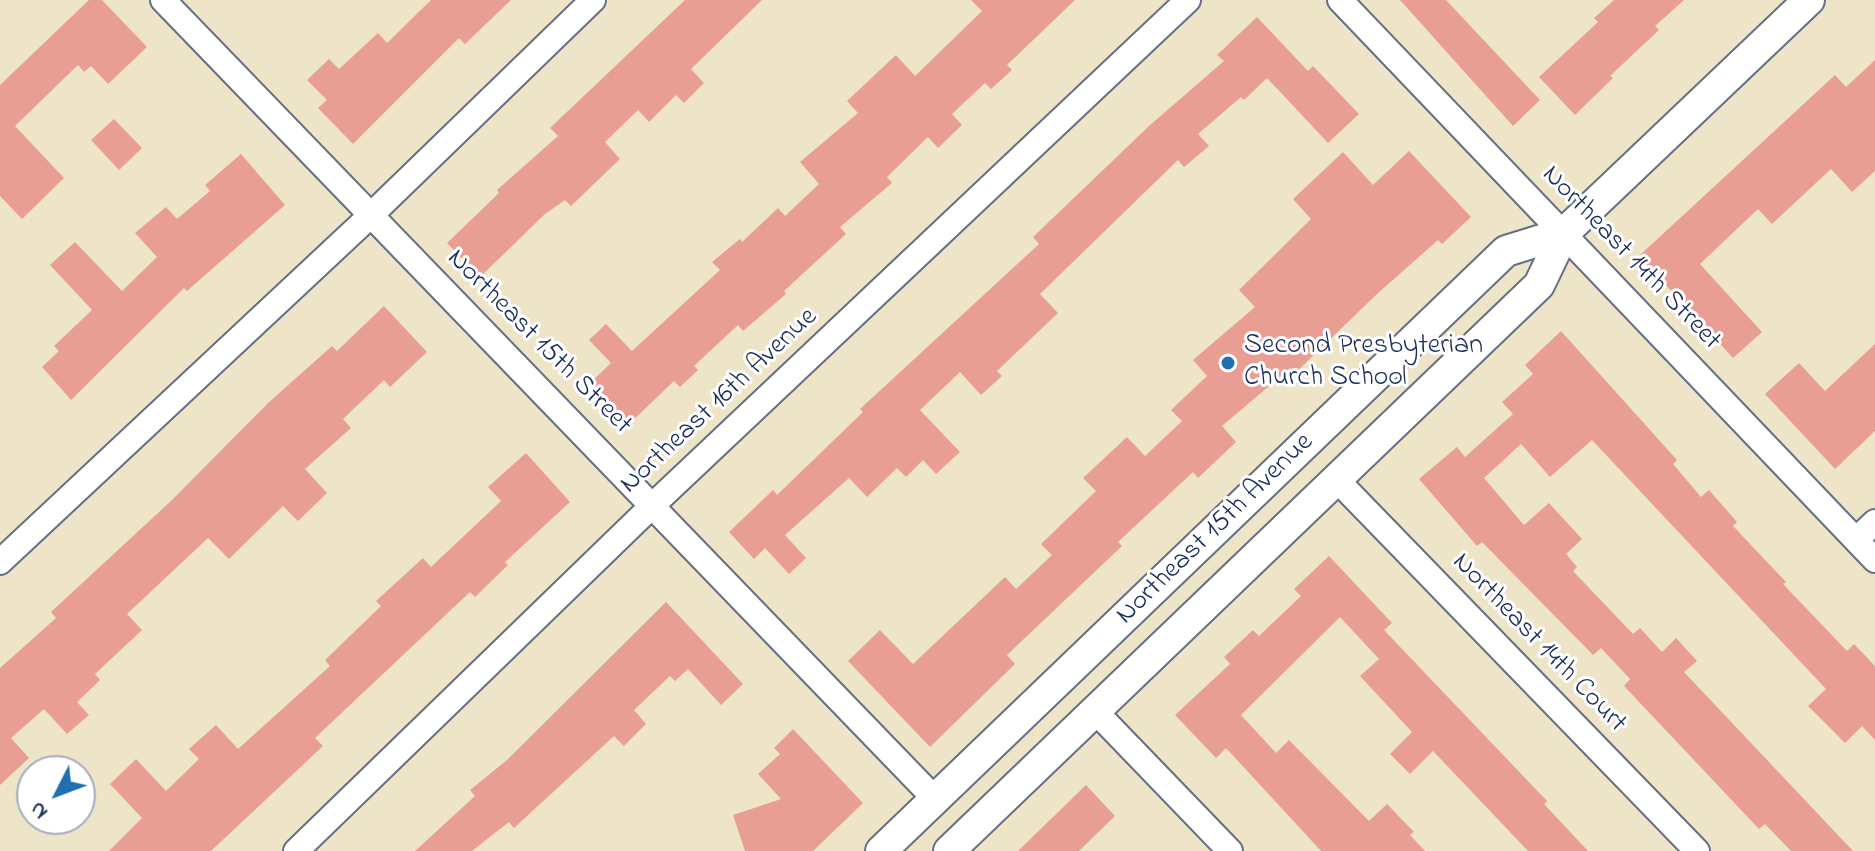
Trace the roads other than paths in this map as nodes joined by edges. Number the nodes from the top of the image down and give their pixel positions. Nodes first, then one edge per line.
1 (163, 0) edge
2 (593, 0) edge
3 (1188, 0) edge
4 (1340, 0) edge
5 (1809, 0) edge
6 (370, 216) junction
7 (1564, 233) junction
8 (1336, 479) junction
9 (654, 504) junction
10 (1875, 522) edge
11 (1856, 540) junction
12 (1875, 560) edge
13 (0, 562) edge
14 (1095, 711) junction
15 (935, 799) junction
16 (296, 851) edge
17 (881, 851) edge
18 (949, 851) edge
19 (1230, 851) edge
20 (1697, 851) edge

1 - 6 street, Northeast 15th Street
2 - 6 street
3 - 9 street, Northeast 16th Avenue
4 - 7 street, Northeast 14th Street
5 - 7 street, Northeast 15th Avenue
6 - 9 street, Northeast 15th Street
6 - 13 street
7 - 8 street, Northeast 15th Avenue
7 - 11 street, Northeast 14th Street
7 - 15 street, Northeast 15th Avenue
8 - 14 street, Northeast 15th Avenue
8 - 20 street, Northeast 14th Court
9 - 15 street, Northeast 15th Street
9 - 16 street, Northeast 16th Avenue
10 - 11 street
11 - 12 street, Northeast 14th Street
14 - 18 street, Northeast 15th Avenue
14 - 19 street
15 - 17 street, Northeast 15th Avenue

